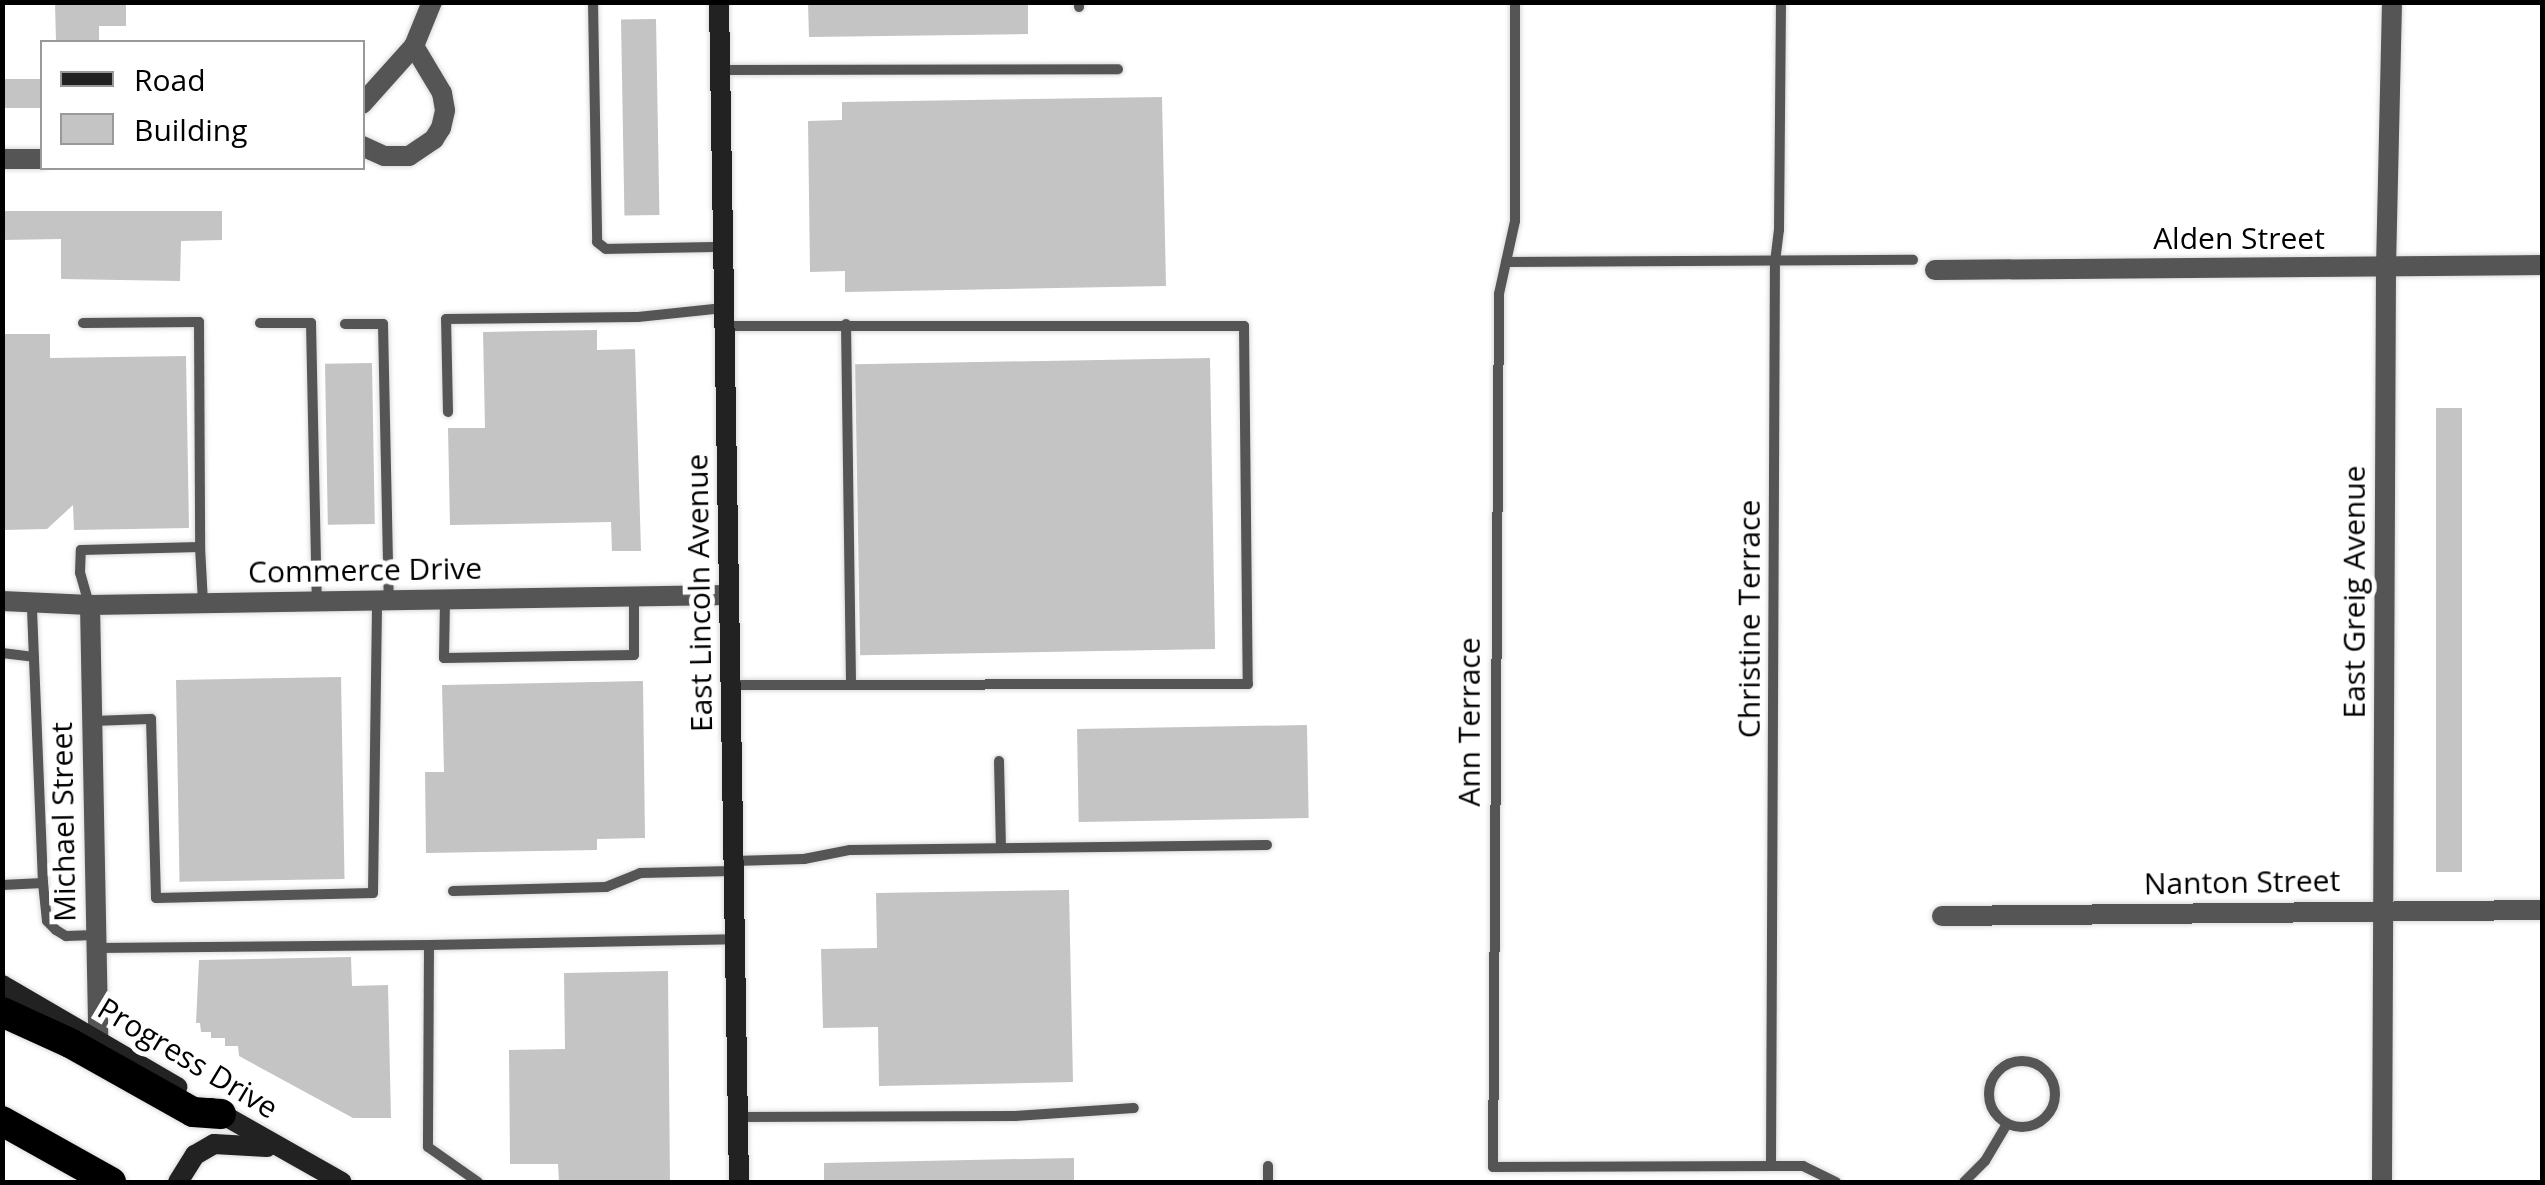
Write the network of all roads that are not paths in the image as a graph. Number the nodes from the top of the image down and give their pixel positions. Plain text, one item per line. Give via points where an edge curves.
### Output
1 (432, 2) edge
2 (593, 2) edge
3 (719, 2) edge
4 (1514, 2) edge
5 (1781, 2) edge
6 (2392, 2) edge
7 (414, 46) junction
8 (1118, 69) dead end
9 (720, 70) junction
10 (365, 101) edge
11 (365, 147) edge
12 (2, 159) edge
13 (40, 159) edge
14 (724, 246) junction
15 (1913, 260) dead end
16 (1506, 262) junction
17 (1775, 262) junction
18 (2542, 264) edge
19 (2386, 267) junction
20 (1935, 270) dead end
21 (725, 317) junction
22 (260, 323) dead end
23 (84, 324) dead end
24 (344, 324) dead end
25 (846, 324) junction
26 (448, 412) dead end
27 (200, 547) junction
28 (729, 595) junction
29 (634, 597) junction
30 (445, 599) junction
31 (317, 600) junction
32 (383, 600) junction
33 (2, 601) edge
34 (203, 603) junction
35 (32, 604) junction
36 (90, 605) junction
37 (2, 653) edge
38 (34, 657) junction
39 (731, 685) junction
40 (851, 685) junction
41 (91, 721) junction
42 (999, 761) dead end
43 (1267, 845) dead end
44 (1001, 848) junction
45 (734, 866) junction
46 (43, 883) junction
47 (2, 885) edge
48 (453, 891) dead end
49 (2542, 910) edge
50 (2383, 911) junction
51 (1942, 916) dead end
52 (735, 939) junction
53 (96, 942) junction
54 (429, 945) junction
55 (2, 984) edge
56 (2, 1012) edge
57 (98, 1038) junction
58 (1134, 1108) dead end
59 (221, 1114) junction
60 (737, 1117) junction
61 (2, 1121) edge
62 (2006, 1124) junction
63 (283, 1150) junction
64 (1771, 1165) junction
65 (1268, 1166) dead end
66 (183, 1173) edge
67 (111, 1182) edge
68 (342, 1182) edge
69 (478, 1182) edge
70 (739, 1182) edge
71 (1268, 1182) edge
72 (1836, 1182) edge
73 (1964, 1182) edge
74 (2382, 1182) edge

1 - 7 street
2 - 14 lane via 597,242 606,249
3 - 9 street, East Lincoln Avenue
4 - 16 lane, Ann Terrace via 1515,221
5 - 17 lane, Christine Terrace
6 - 19 street, East Greig Avenue
7 - 10 street
7 - 11 street via 442,93 440,128 409,156
8 - 9 lane
9 - 14 street, East Lincoln Avenue
12 - 13 street
14 - 21 street, East Lincoln Avenue
15 - 17 lane
16 - 17 lane
16 - 64 lane, Ann Terrace via 1498,314 1493,1166
17 - 64 lane, Christine Terrace
18 - 19 street, Alden Street
19 - 20 street, Alden Street
19 - 50 street, East Greig Avenue
21 - 25 lane
21 - 26 lane via 686,309 638,317 446,319
21 - 28 street, East Lincoln Avenue
22 - 31 lane via 312,323
23 - 27 lane via 199,322
24 - 32 lane via 384,324
25 - 40 lane
25 - 40 lane via 1244,326 1248,684
27 - 34 lane
27 - 36 lane via 81,550
28 - 29 street, Commerce Drive
28 - 39 street, East Lincoln Avenue
29 - 30 street, Commerce Drive
29 - 30 lane via 634,655 444,658
30 - 32 street, Commerce Drive
31 - 32 street, Commerce Drive
31 - 34 street, Commerce Drive
32 - 41 lane via 373,893 156,898 151,720
33 - 35 street, Commerce Drive
34 - 36 street, Commerce Drive
35 - 36 street, Commerce Drive
35 - 38 lane
36 - 41 street, Michael Street
37 - 38 lane
38 - 46 lane
39 - 40 lane
39 - 45 street, East Lincoln Avenue
41 - 53 street, Michael Street
42 - 44 lane
43 - 44 lane
44 - 45 lane via 850,850
45 - 48 lane via 640,874 606,888
45 - 52 street, East Lincoln Avenue
46 - 47 lane
46 - 53 lane via 47,921 66,936
49 - 50 street, Nanton Street
50 - 51 street, Nanton Street
50 - 74 street, East Greig Avenue
52 - 54 lane
52 - 60 street, East Lincoln Avenue
53 - 54 lane
53 - 57 street, Michael Street
54 - 69 lane via 428,1148
55 - 57 street, Progress Drive
56 - 59 highway via 193,1112
57 - 59 street, Progress Drive
58 - 60 lane via 1016,1116
59 - 63 street, Progress Drive
60 - 70 street, East Lincoln Avenue
61 - 67 highway
62 - 62 lane via 2026,1127 2051,1110 2052,1080 2037,1064 2014,1061 1995,1074 1988,1096
62 - 73 lane
63 - 66 street via 225,1142 204,1149
63 - 68 street, Progress Drive
64 - 72 lane via 1803,1166
65 - 71 lane

